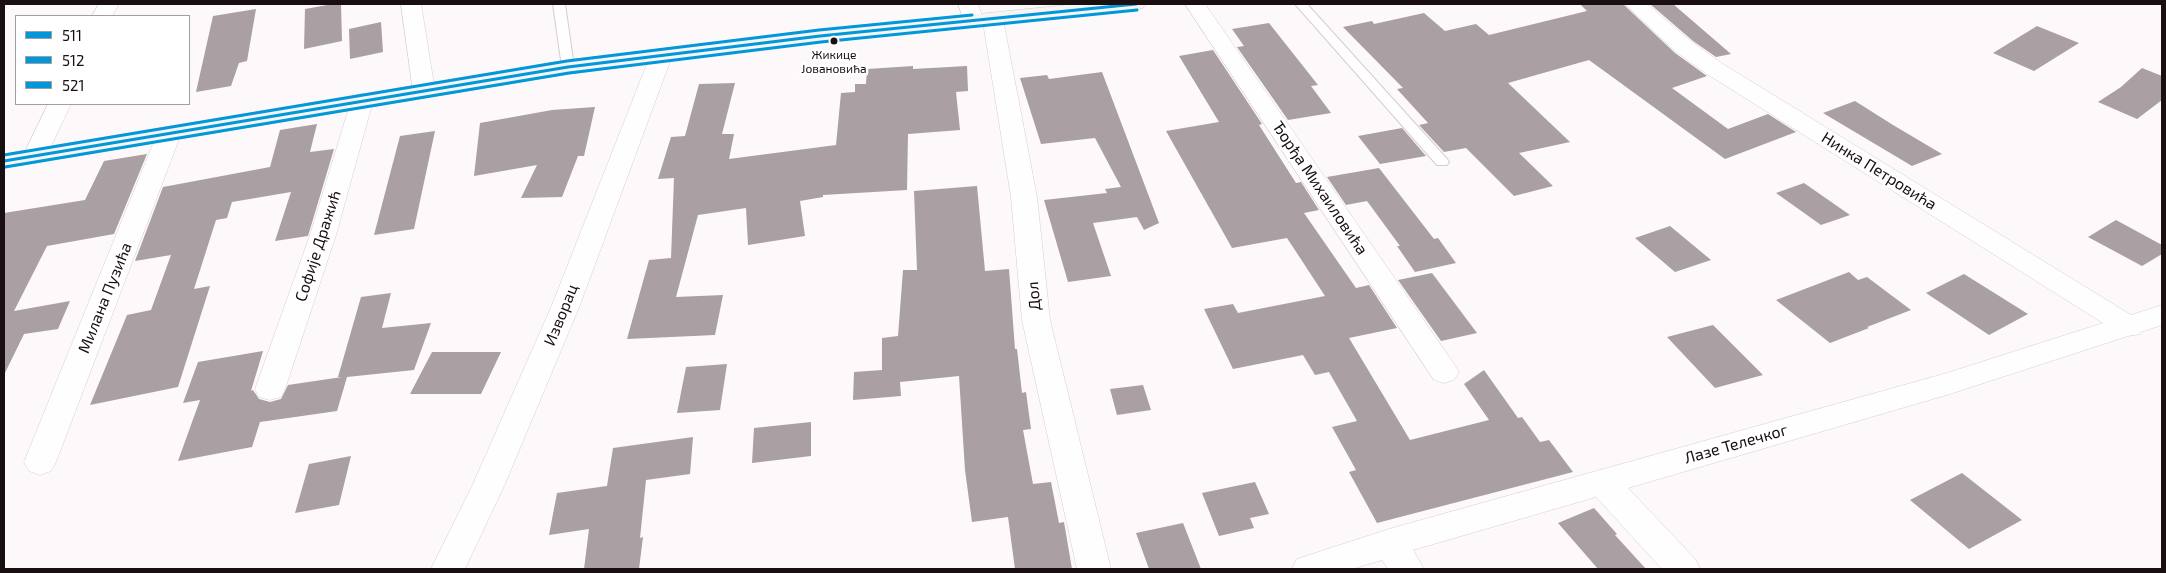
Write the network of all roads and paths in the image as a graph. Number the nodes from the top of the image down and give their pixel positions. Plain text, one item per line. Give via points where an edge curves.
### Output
1 (109, 4) edge
2 (411, 4) edge
3 (559, 4) edge
4 (1136, 4) edge
5 (1195, 4) edge
6 (1301, 4) edge
7 (1634, 4) edge
8 (103, 15) edge
9 (978, 15) edge
10 (660, 56) junction
11 (568, 67) junction
12 (424, 91) junction
13 (362, 101) junction
14 (60, 105) edge
15 (169, 134) junction
16 (35, 156) junction
17 (4, 161) edge
18 (1442, 162) dead end
19 (2152, 321) edge
20 (1444, 372) dead end
21 (270, 389) dead end
22 (40, 462) dead end
23 (1602, 482) junction
24 (1398, 556) edge
25 (448, 569) edge
26 (1094, 569) edge
27 (1309, 569) edge
28 (1684, 569) edge

1 - 8 street
2 - 12 street
3 - 11 lane
4 - 9 main road
5 - 20 street, Ђорђа Михаиловића
6 - 18 lane
7 - 19 street, Нинка Петровића via 1715,70
9 - 10 main road
9 - 26 street, Дол via 1024,196 1036,320
10 - 11 main road
10 - 25 street, Изворац via 566,305 489,484
11 - 12 main road
12 - 13 main road
13 - 15 main road
13 - 21 street, Софије Дражић via 323,235
14 - 16 street
15 - 16 main road
15 - 22 street, Милана Пузића
16 - 17 main road
19 - 23 street, Лазе Телечког via 1950,383
23 - 24 street, Лазе Телечког
23 - 28 street
24 - 27 street, Лазе Телечког

